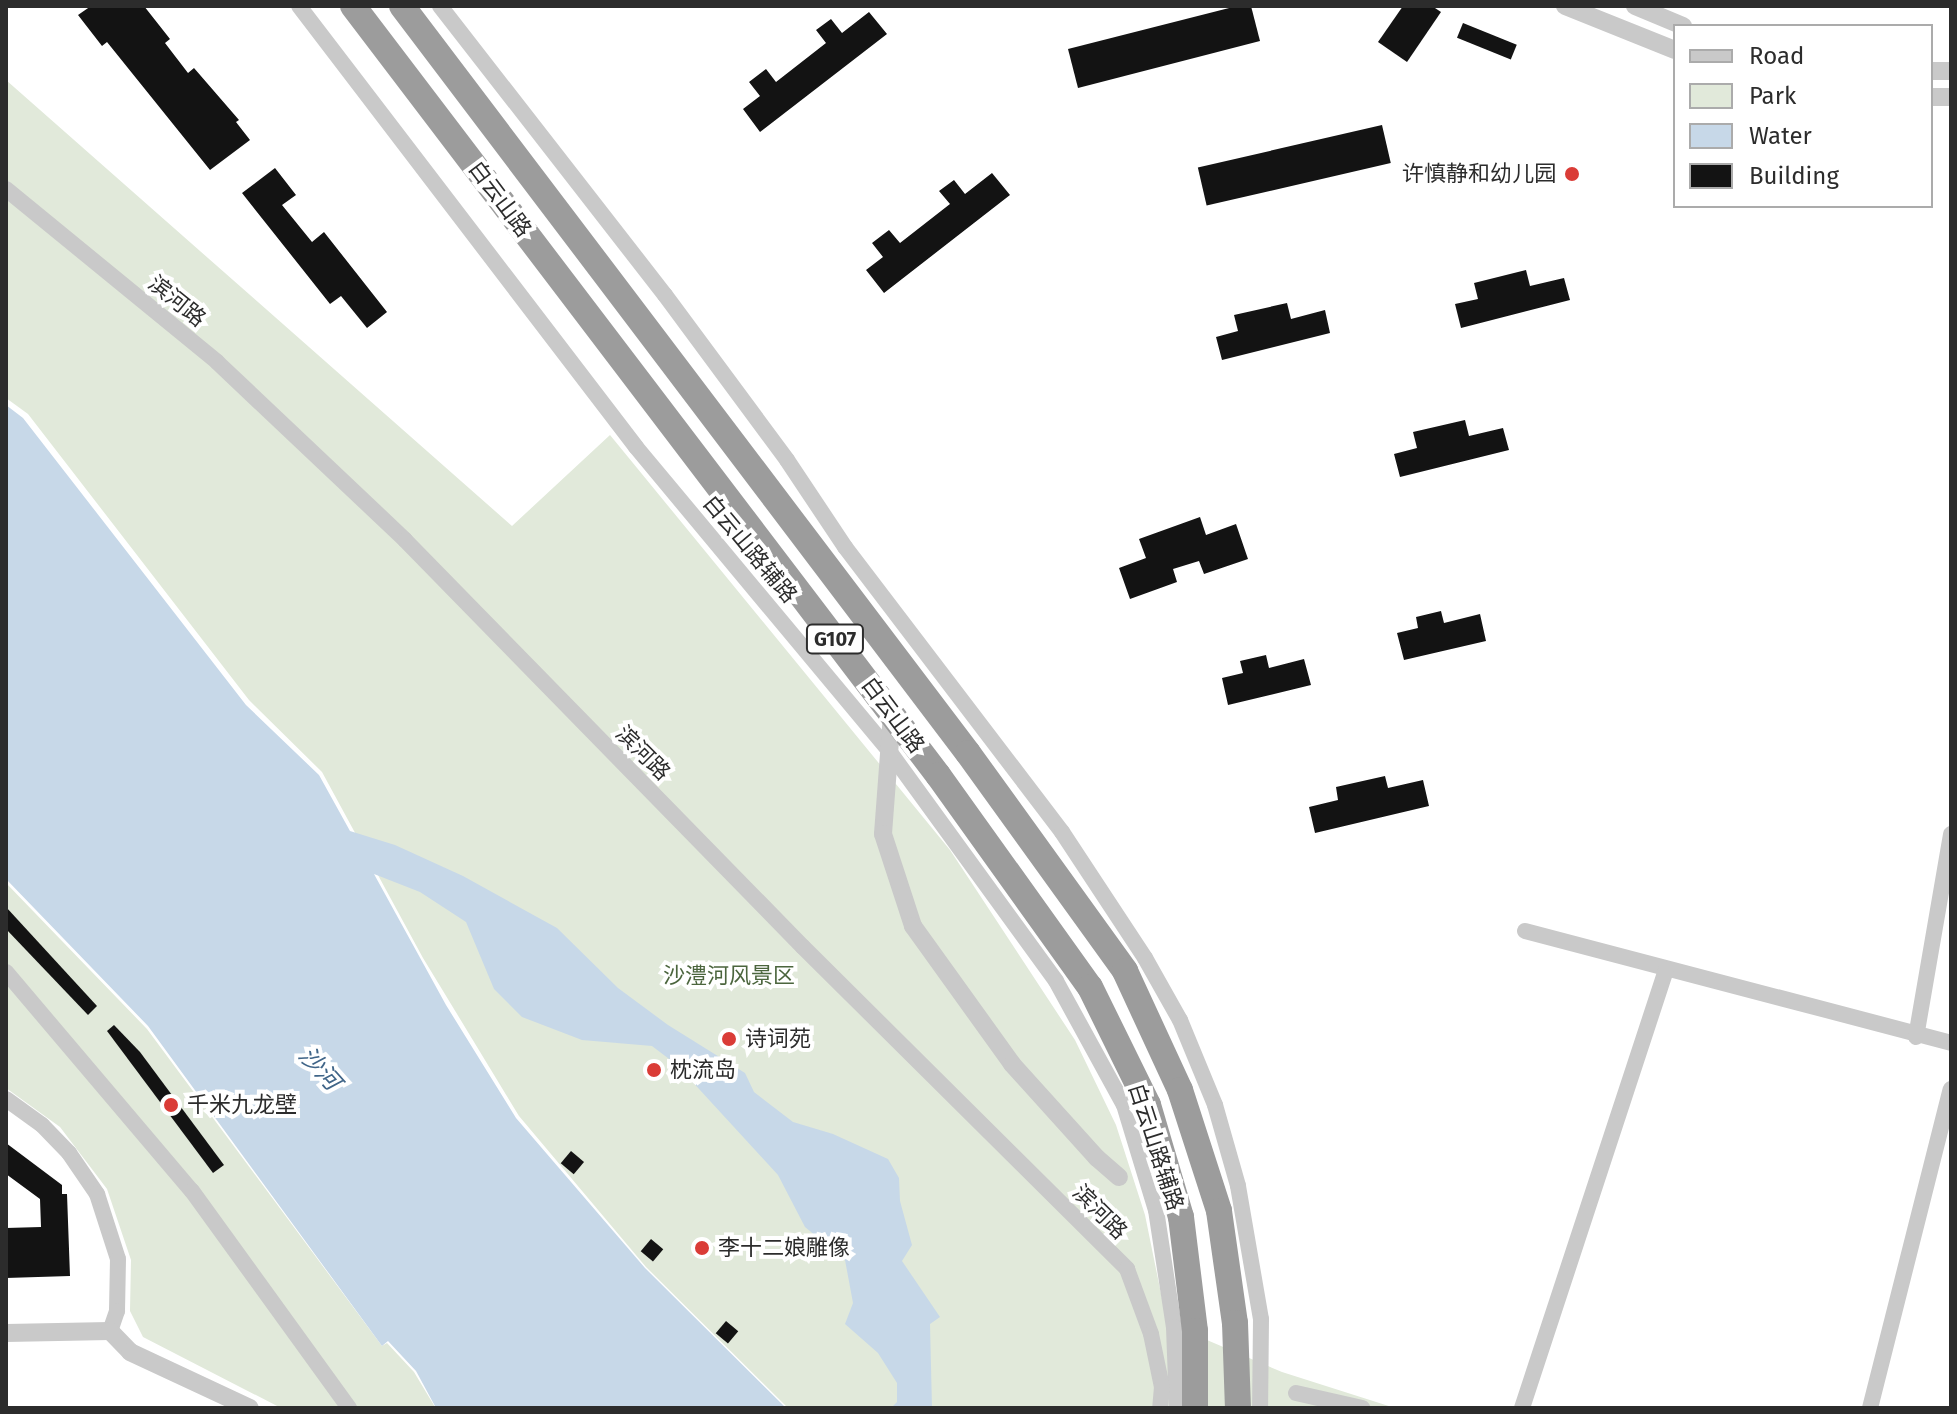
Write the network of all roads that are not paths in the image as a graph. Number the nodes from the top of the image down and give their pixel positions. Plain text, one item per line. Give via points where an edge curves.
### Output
1 (299, 6) edge
2 (353, 6) edge
3 (402, 6) edge
4 (440, 6) edge
5 (1565, 6) edge
6 (1635, 6) edge
7 (1678, 24) edge
8 (1673, 49) edge
9 (6, 189) edge
10 (892, 714) junction
11 (889, 751) junction
12 (1951, 834) edge
13 (1525, 931) dead end
14 (1666, 969) junction
15 (6, 972) edge
16 (1916, 1037) junction
17 (1951, 1043) edge
18 (1951, 1089) edge
19 (6, 1099) edge
20 (1119, 1177) dead end
21 (1248, 1321) junction
22 (1185, 1329) junction
23 (110, 1331) junction
24 (6, 1333) edge
25 (1296, 1393) dead end
26 (250, 1408) edge
27 (349, 1408) edge
28 (1160, 1408) edge
29 (1177, 1408) edge
30 (1195, 1408) edge
31 (1238, 1408) edge
32 (1260, 1408) edge
33 (1362, 1408) edge
34 (1522, 1408) edge
35 (1870, 1408) edge

1 - 11 street, 白云山路辅路 via 636,447
2 - 10 highway, 白云山路 / G107
3 - 21 highway, 白云山路 / G107 via 968,753 1125,971 1180,1090
4 - 21 street via 759,422 845,547 1062,832 1145,958 1180,1020 1215,1105 1238,1186
5 - 8 street
6 - 7 street
9 - 28 street, 滨河路 via 217,362 405,540 1127,1269 1151,1334 1162,1387
10 - 11 street
10 - 22 highway, 白云山路 / G107 via 1090,987 1148,1105 1181,1217
11 - 20 street via 883,834 913,926 1012,1064
11 - 22 street, 白云山路辅路 via 1056,981 1124,1105
12 - 16 street
13 - 14 street
14 - 16 street
14 - 34 street
15 - 27 street via 192,1191
16 - 17 street
18 - 35 street
19 - 23 street via 69,1153 97,1194 118,1259 117,1311
21 - 31 highway, G107
21 - 32 street
22 - 29 street, 白云山路辅路
22 - 30 highway, G107
23 - 24 street
23 - 26 street via 130,1352
25 - 33 street

